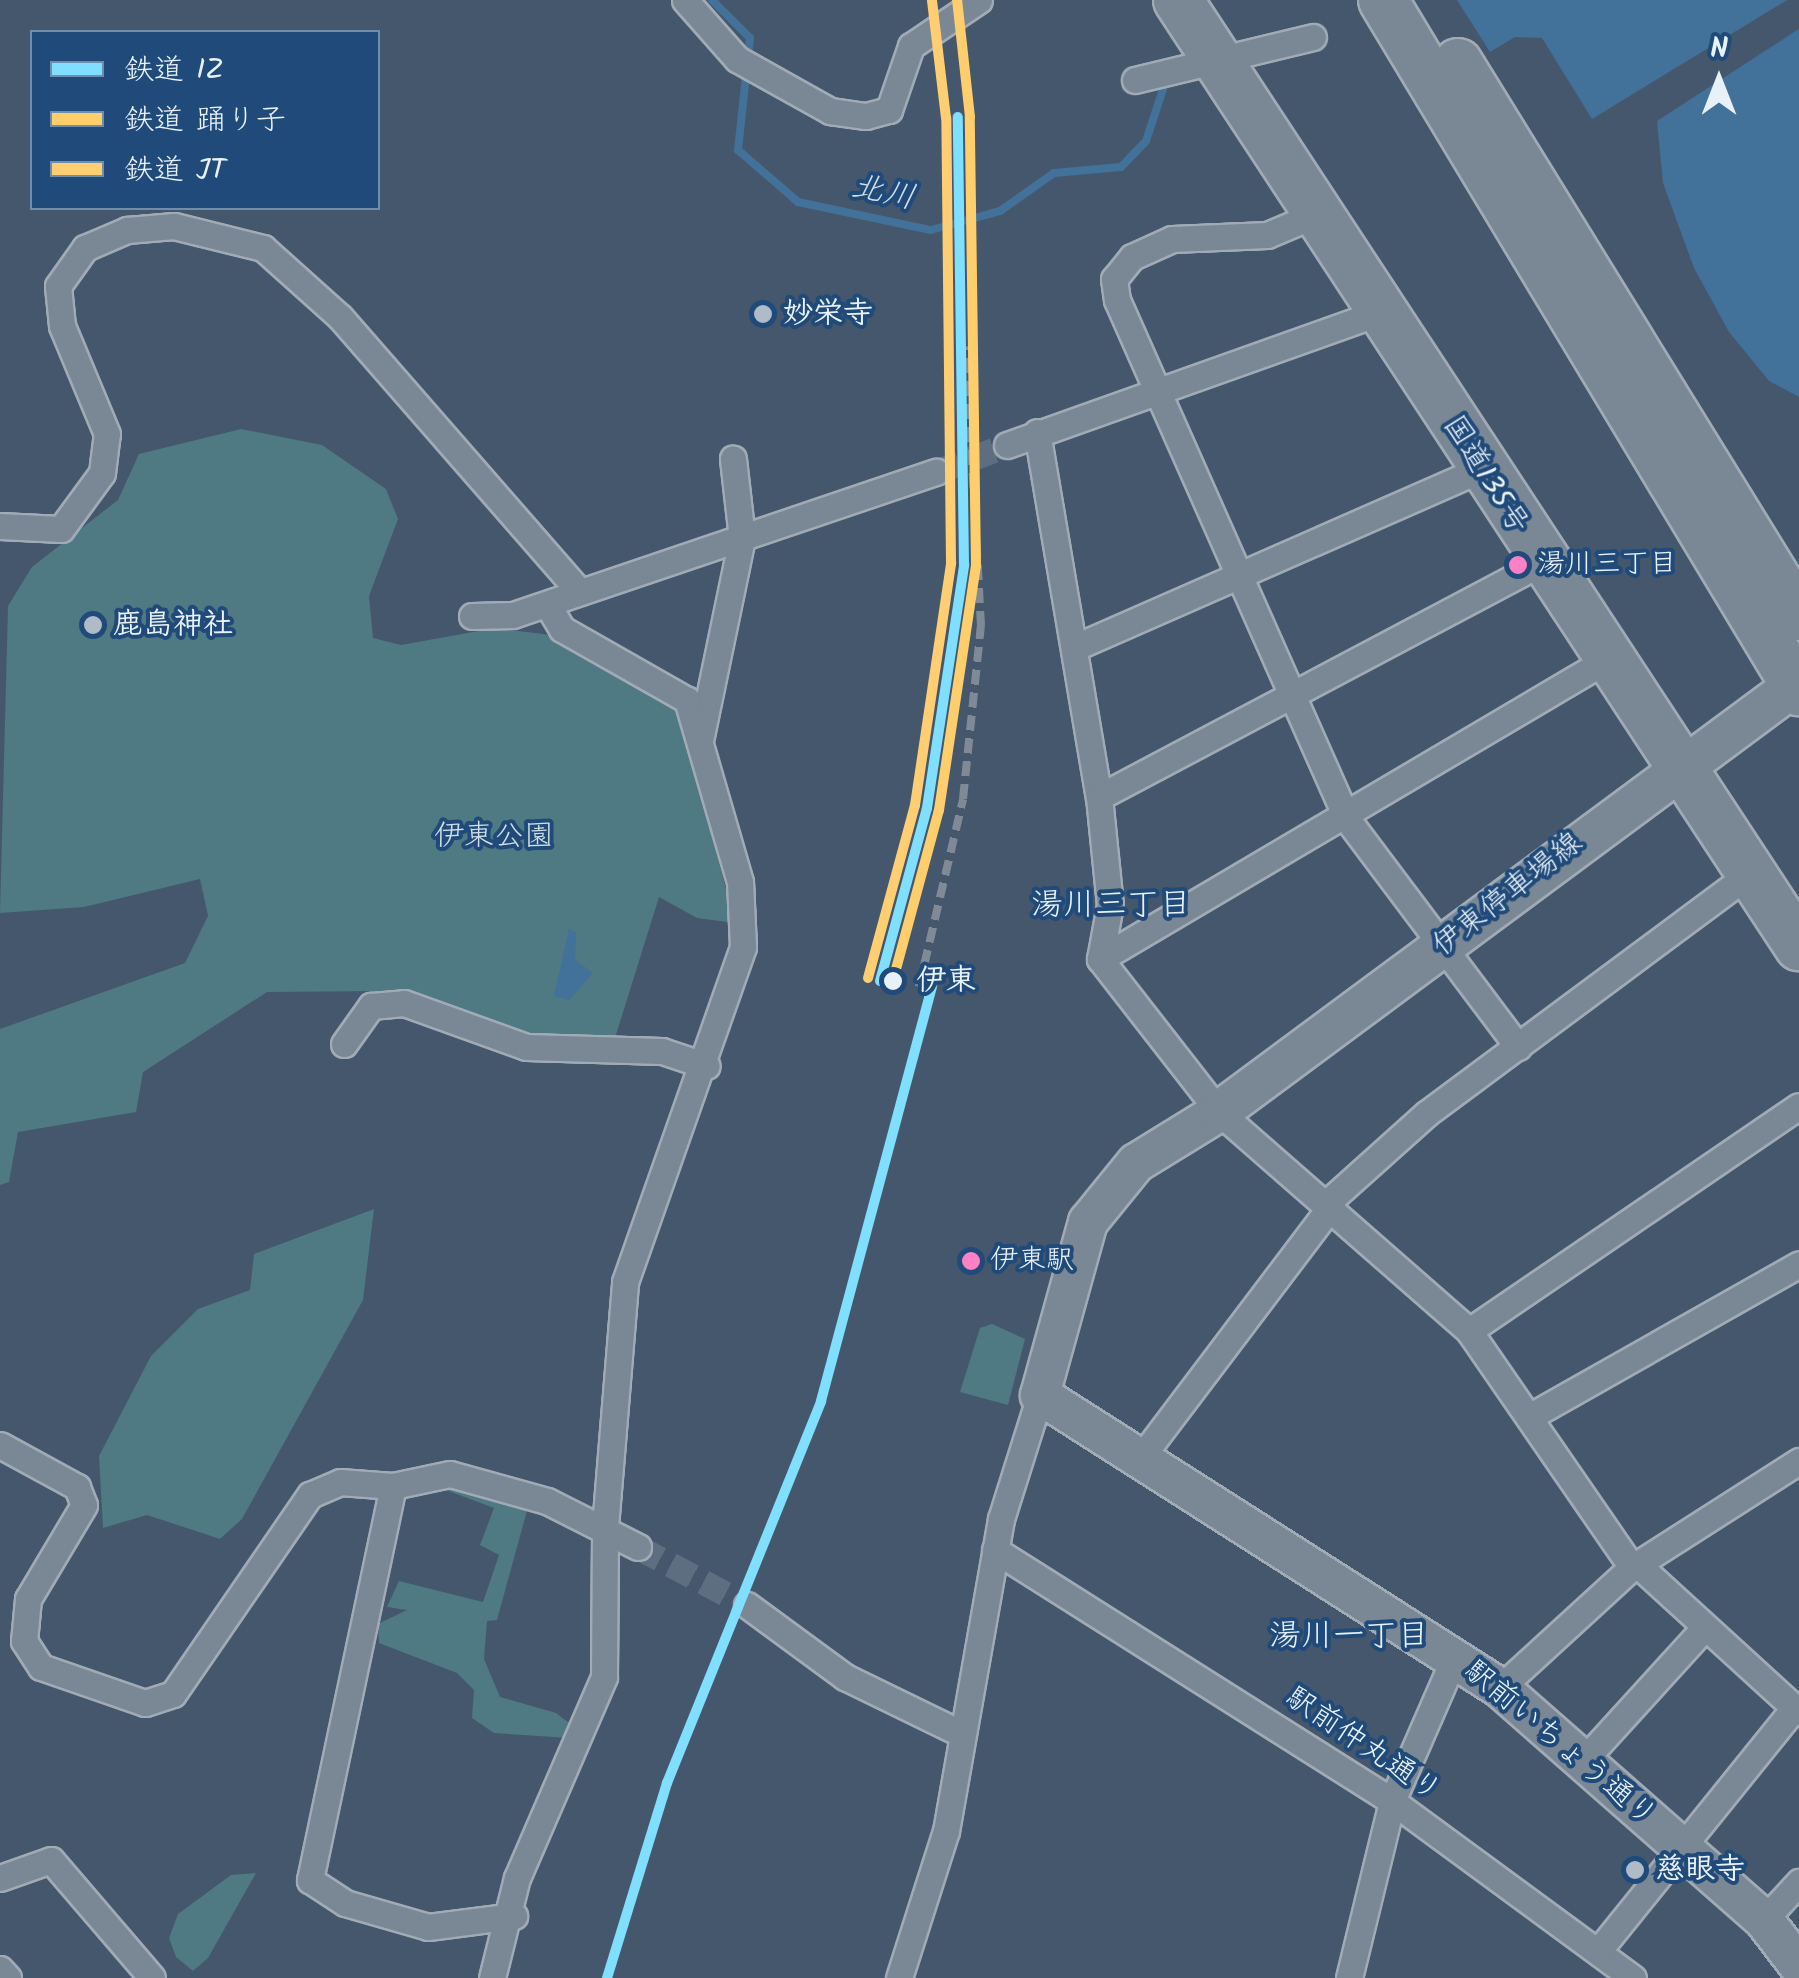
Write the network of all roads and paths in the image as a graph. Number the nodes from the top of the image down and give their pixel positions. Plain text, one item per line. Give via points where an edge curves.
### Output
1 (685, 0) edge
2 (979, 0) edge
3 (1382, 0) edge
4 (1420, 0) edge
5 (1313, 38) dead end
6 (1177, 46) edge
7 (1317, 214) junction
8 (1383, 311) junction
9 (1156, 391) junction
10 (1037, 432) junction
11 (1007, 445) tunnel mouth
12 (733, 459) dead end
13 (1482, 469) junction
14 (936, 472) tunnel mouth
15 (0, 526) edge
16 (742, 538) junction
17 (1541, 563) junction
18 (1239, 575) junction
19 (580, 592) junction
20 (547, 604) junction
21 (472, 616) dead end
22 (1799, 616) edge
23 (1078, 646) junction
24 (1608, 660) junction
25 (1798, 686) edge
26 (1292, 694) junction
27 (700, 736) junction
28 (1682, 761) junction
29 (1099, 798) junction
30 (1347, 819) junction
31 (1750, 872) junction
32 (1799, 946) edge
33 (1440, 947) junction
34 (1100, 959) junction
35 (344, 1044) dead end
36 (1518, 1046) junction
37 (707, 1066) junction
38 (1799, 1106) edge
39 (1219, 1112) junction
40 (1330, 1204) junction
41 (1799, 1264) edge
42 (1469, 1331) junction
43 (1040, 1395) junction
44 (1530, 1418) junction
45 (0, 1445) edge
46 (1142, 1456) junction
47 (1799, 1461) edge
48 (393, 1486) junction
49 (605, 1527) junction
50 (638, 1547) tunnel mouth
51 (994, 1550) junction
52 (1634, 1566) junction
53 (748, 1606) tunnel mouth
54 (1703, 1629) junction
55 (1455, 1656) junction
56 (1500, 1688) junction
57 (1797, 1710) edge
58 (960, 1733) junction
59 (1584, 1760) junction
60 (1392, 1801) junction
61 (1684, 1849) junction
62 (0, 1878) edge
63 (1799, 1882) edge
64 (514, 1916) junction
65 (1764, 1920) junction
66 (1599, 1950) junction
67 (1799, 1966) edge
68 (0, 1970) edge
69 (8, 1978) edge
70 (152, 1978) edge
71 (492, 1978) edge
72 (899, 1978) edge
73 (1349, 1978) edge
74 (1633, 1978) edge

1 - 2 street via 736,59 830,111 866,116 889,110 911,46
3 - 25 highway
4 - 22 highway
5 - 6 street
6 - 7 highway, 国道135号
7 - 8 highway, 国道135号
7 - 9 street via 1267,235 1172,239 1132,257 1114,279
8 - 9 street
8 - 13 highway, 国道135号
9 - 10 street
9 - 18 street
10 - 11 street
10 - 23 street via 1051,552
12 - 16 street
13 - 17 highway, 国道135号
13 - 18 street
14 - 16 street
15 - 19 street via 61,528 102,473 107,434 62,326 58,286 86,248 126,230 174,226 263,248 340,317
16 - 19 street
16 - 27 street
17 - 24 highway, 国道135号
17 - 26 street
18 - 23 street
18 - 26 street
19 - 20 street
20 - 21 street
20 - 27 street via 562,629 686,700
23 - 29 street
24 - 28 highway, 国道135号
24 - 30 street
25 - 28 main road, 伊東停車場線
26 - 29 street
26 - 30 street
27 - 37 street via 740,882 743,947
28 - 31 highway, 国道135号
28 - 33 main road, 伊東停車場線
29 - 34 street via 1110,905
30 - 33 street
30 - 34 street
31 - 32 highway, 国道135号
31 - 36 street
33 - 36 street
33 - 39 main road, 伊東停車場線
34 - 39 street
35 - 37 street via 371,1006 404,1003 526,1046 662,1051
36 - 40 street
37 - 49 street via 626,1282
38 - 42 street
39 - 40 street
39 - 43 street via 1136,1164 1088,1222
40 - 42 street
40 - 46 street
41 - 44 street
42 - 44 street
43 - 46 street, 駅前いちょう通り
43 - 51 street
44 - 52 street
45 - 48 street via 77,1487 84,1506 28,1599 24,1641 41,1666 145,1703 173,1694 310,1495 340,1482
46 - 55 street, 駅前いちょう通り
47 - 52 street
48 - 49 street via 450,1474
48 - 64 street via 310,1880 344,1903 428,1927
49 - 50 street
49 - 64 street via 604,1677 517,1878
51 - 58 street
51 - 60 street, 駅前仲丸通り
52 - 54 street
52 - 56 street
53 - 58 street via 845,1677
54 - 57 street
54 - 59 street
55 - 56 street, 駅前いちょう通り
55 - 60 street
56 - 59 street, 駅前いちょう通り
57 - 61 street
58 - 72 street via 946,1831
59 - 61 street, 駅前いちょう通り
60 - 66 street, 駅前仲丸通り
60 - 73 street
61 - 65 street, 駅前いちょう通り
61 - 66 street
62 - 70 street via 51,1860
63 - 65 street
64 - 71 street
65 - 67 street, 駅前いちょう通り
66 - 74 street, 駅前仲丸通り
68 - 69 street

